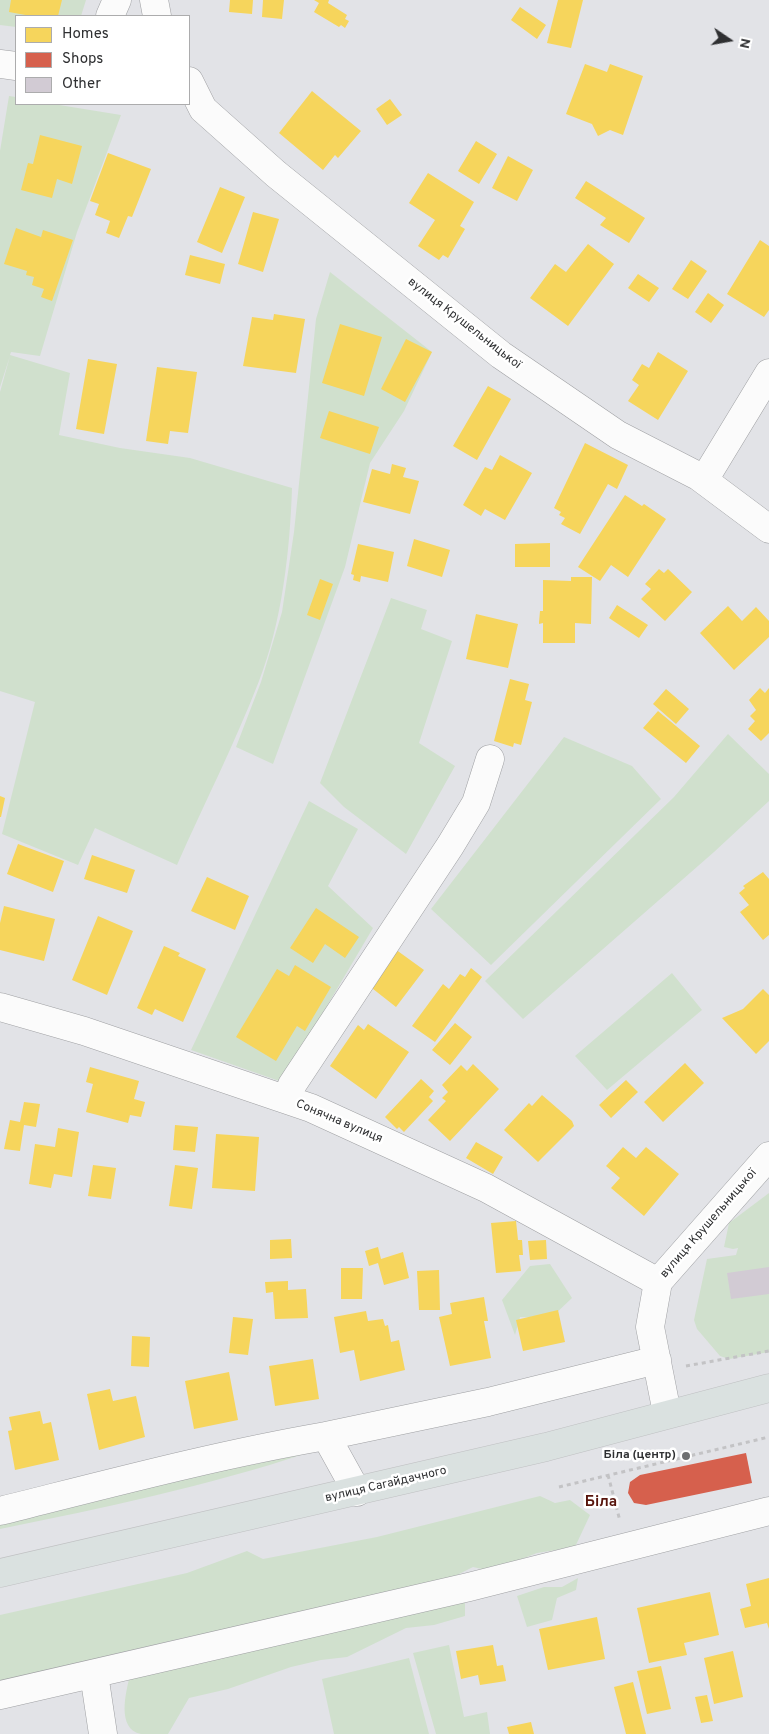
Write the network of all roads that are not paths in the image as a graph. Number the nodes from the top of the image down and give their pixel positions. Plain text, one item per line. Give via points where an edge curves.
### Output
1 (117, 0) edge
2 (154, 0) edge
3 (110, 15) edge
4 (157, 15) edge
5 (0, 64) edge
6 (15, 66) edge
7 (190, 86) edge
8 (194, 106) edge
9 (769, 373) edge
10 (704, 480) junction
11 (769, 529) edge
12 (490, 759) dead end
13 (0, 1007) edge
14 (286, 1099) junction
15 (769, 1156) edge
16 (658, 1282) junction
17 (658, 1366) junction
18 (769, 1388) edge
19 (667, 1413) junction
20 (326, 1436) junction
21 (357, 1492) junction
22 (769, 1510) edge
23 (0, 1511) edge
24 (0, 1573) edge
25 (94, 1674) junction
26 (0, 1695) edge
27 (103, 1734) edge

1 - 3 street
2 - 4 street
5 - 6 street
7 - 8 street, вулиця Крушельницької
8 - 10 street, вулиця Крушельницької via 501,354 618,435
9 - 10 street
10 - 11 street, вулиця Крушельницької
12 - 14 street via 476,803
13 - 14 street, Сонячна вулиця
14 - 16 street, Сонячна вулиця via 486,1188
15 - 16 street, вулиця Крушельницької
16 - 17 street, вулиця Крушельницької via 650,1327
17 - 19 street, вулиця Крушельницької
17 - 20 street
18 - 19 main road, вулиця Сагайдачного
19 - 21 main road, вулиця Сагайдачного via 546,1447
20 - 21 street
20 - 23 street via 149,1473
21 - 24 main road, вулиця Сагайдачного
22 - 25 street via 469,1587
25 - 26 street
25 - 27 street

